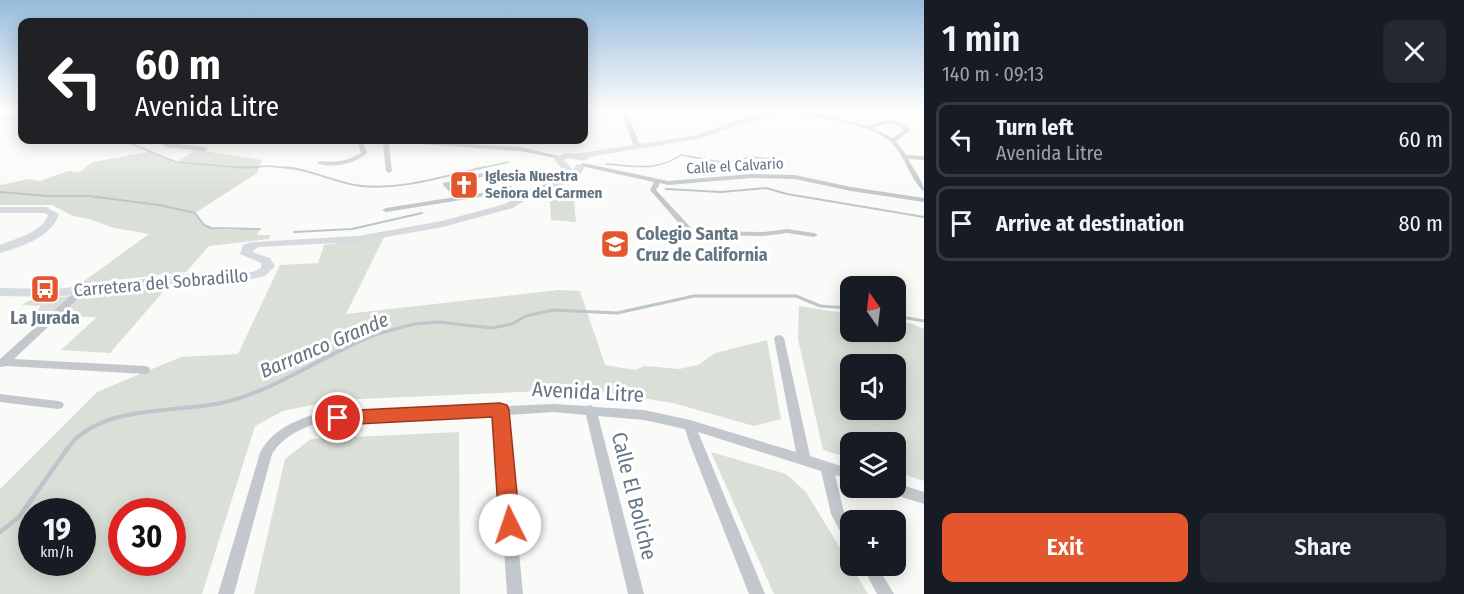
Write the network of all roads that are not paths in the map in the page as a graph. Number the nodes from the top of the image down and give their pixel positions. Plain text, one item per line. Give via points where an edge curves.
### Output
1 (634, 138) edge
2 (696, 138) edge
3 (886, 138) edge
4 (897, 138) edge
5 (893, 141) junction
6 (164, 144) edge
7 (361, 144) edge
8 (386, 144) edge
9 (447, 144) edge
10 (640, 147) junction
11 (205, 150) dead end
12 (609, 152) junction
13 (576, 156) junction
14 (903, 157) junction
15 (924, 158) edge
16 (561, 161) junction
17 (320, 163) dead end
18 (583, 164) junction
19 (389, 171) dead end
20 (574, 178) junction
21 (658, 181) junction
22 (924, 189) edge
23 (512, 190) junction
24 (533, 191) junction
25 (460, 198) junction
26 (924, 200) edge
27 (0, 210) edge
28 (386, 210) dead end
29 (814, 235) dead end
30 (0, 249) edge
31 (81, 291) junction
32 (2, 295) edge
33 (779, 338) dead end
34 (2, 364) edge
35 (145, 370) dead end
36 (0, 398) edge
37 (58, 405) dead end
38 (590, 409) junction
39 (500, 410) junction
40 (690, 425) junction
41 (804, 459) junction
42 (827, 467) junction
43 (840, 471) edge
44 (906, 493) edge
45 (924, 498) edge
46 (840, 518) edge
47 (875, 576) edge
48 (226, 594) edge
49 (515, 594) edge
50 (636, 594) edge
51 (757, 594) edge
52 (886, 594) edge

1 - 10 street
2 - 10 main road
3 - 5 street
4 - 5 street
5 - 14 street
6 - 11 street
7 - 17 street via 364,153 360,158
8 - 19 street
9 - 16 street via 520,149
10 - 12 main road
12 - 13 main road
12 - 18 main road
13 - 16 main road
13 - 18 main road via 583,158
14 - 15 street
14 - 22 street
16 - 18 main road
16 - 20 main road
18 - 20 main road
18 - 21 street, Calle el Calvario
20 - 24 main road, Carretera del Sobradillo
21 - 26 street, Calle el Calvario via 777,176
21 - 29 street via 653,190 692,233 787,231
23 - 24 street
23 - 25 street
23 - 25 street via 489,173 445,183
24 - 31 main road, Carretera del Sobradillo via 509,206 443,224 350,239 256,244 247,248 246,254 266,261 269,266 253,275
25 - 28 street
27 - 30 main road via 46,210 54,217 42,230
31 - 32 main road, Carretera del Sobradillo
31 - 34 street
33 - 41 street
34 - 35 street
36 - 37 street
38 - 39 street, Avenida Litre
38 - 40 street, Avenida Litre
38 - 50 street, Calle El Boliche
39 - 48 street, Avenida Litre via 315,419 291,427 274,439 266,453
39 - 49 street
40 - 41 street, Avenida Litre
40 - 51 street
41 - 42 street, Avenida Litre
42 - 43 street, Avenida Litre
42 - 46 street
44 - 45 street
47 - 52 street

